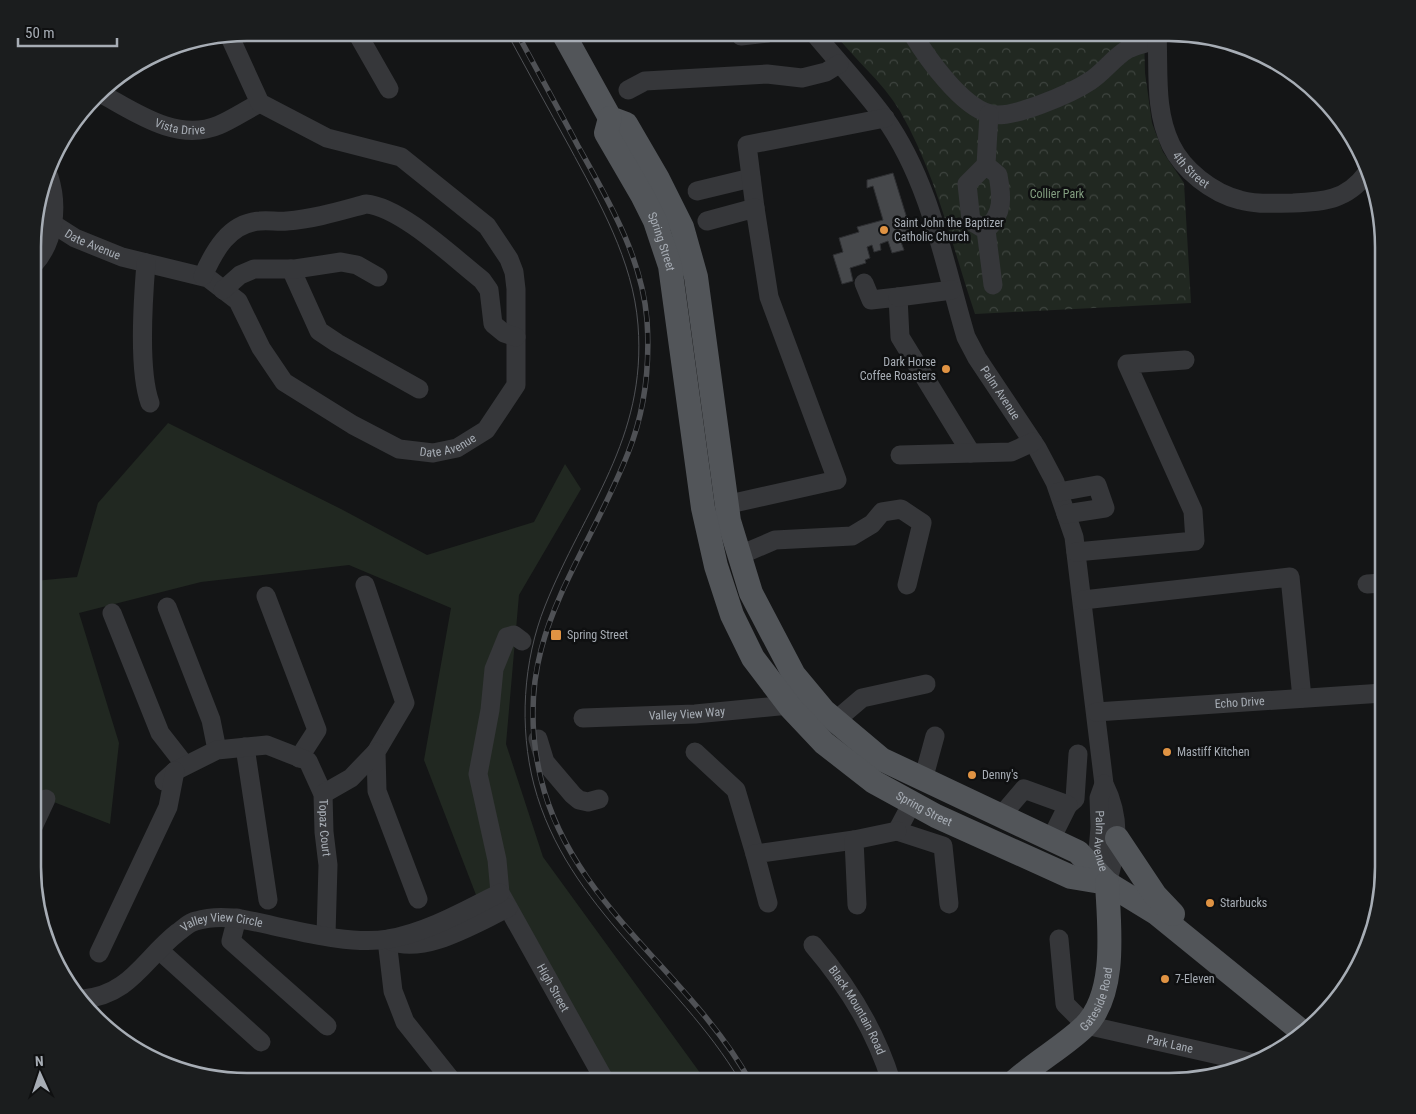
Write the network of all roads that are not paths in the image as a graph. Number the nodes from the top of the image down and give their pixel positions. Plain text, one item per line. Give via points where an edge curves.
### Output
1 (361, 41) edge
2 (567, 41) edge
3 (820, 41) edge
4 (917, 41) edge
5 (1147, 41) edge
6 (1157, 41) edge
7 (233, 42) edge
8 (839, 64) junction
9 (389, 89) dead end
10 (628, 90) dead end
11 (107, 97) edge
12 (260, 103) junction
13 (989, 114) junction
14 (610, 118) junction
15 (885, 118) junction
16 (986, 166) junction
17 (751, 178) junction
18 (1363, 179) edge
19 (51, 185) edge
20 (697, 191) dead end
21 (755, 208) junction
22 (706, 221) dead end
23 (53, 224) junction
24 (986, 230) junction
25 (41, 254) edge
26 (146, 263) junction
27 (291, 270) junction
28 (203, 276) junction
29 (378, 277) dead end
30 (864, 283) dead end
31 (993, 285) dead end
32 (224, 290) junction
33 (952, 290) junction
34 (898, 297) junction
35 (516, 337) junction
36 (1185, 360) dead end
37 (419, 389) dead end
38 (150, 403) dead end
39 (1033, 442) junction
40 (971, 453) junction
41 (900, 455) dead end
42 (1059, 492) junction
43 (725, 505) junction
44 (1066, 514) junction
45 (1076, 552) junction
46 (740, 556) junction
47 (365, 585) dead end
48 (907, 585) dead end
49 (266, 596) dead end
50 (1083, 600) junction
51 (167, 607) dead end
52 (112, 613) dead end
53 (522, 641) dead end
54 (926, 684) dead end
55 (1375, 693) edge
56 (1302, 698) junction
57 (789, 705) junction
58 (1096, 712) junction
59 (584, 718) dead end
60 (835, 721) junction
61 (935, 736) dead end
62 (538, 739) dead end
63 (245, 747) junction
64 (217, 750) junction
65 (376, 752) junction
66 (695, 752) dead end
67 (1078, 754) dead end
68 (299, 758) junction
69 (175, 772) junction
70 (925, 780) junction
71 (1102, 791) junction
72 (324, 794) junction
73 (598, 798) dead end
74 (46, 799) dead end
75 (1071, 802) junction
76 (912, 803) junction
77 (41, 810) edge
78 (1001, 816) junction
79 (897, 831) junction
80 (1117, 838) junction
81 (1051, 839) junction
82 (854, 840) junction
83 (755, 854) junction
84 (1107, 883) junction
85 (268, 900) dead end
86 (418, 900) dead end
87 (504, 900) junction
88 (768, 903) dead end
89 (949, 904) dead end
90 (857, 905) dead end
91 (237, 918) junction
92 (1182, 933) junction
93 (326, 935) junction
94 (1059, 939) dead end
95 (387, 940) junction
96 (813, 944) dead end
97 (159, 950) junction
98 (100, 953) dead end
99 (89, 998) edge
100 (1086, 1025) junction
101 (327, 1026) dead end
102 (1297, 1028) edge
103 (261, 1042) dead end
104 (1240, 1060) edge
105 (446, 1073) edge
106 (601, 1073) edge
107 (889, 1073) edge
108 (1025, 1073) edge

1 - 9 street
2 - 14 main road, Spring Street
3 - 8 street, Palm Avenue
4 - 13 street via 951,86
5 - 13 street via 1128,50 1076,90 1040,104 1000,115
6 - 18 street, 4th Street via 1160,114 1171,145 1188,170 1220,193 1258,203 1328,201 1358,186
7 - 12 street
8 - 10 street via 826,72 802,78 767,74 645,81
8 - 15 street, Palm Avenue
11 - 12 street, Vista Drive via 167,128 193,130 217,126
12 - 35 street, Date Avenue via 327,138 401,157 486,226 514,272
13 - 16 street
14 - 43 main road, Spring Street via 626,124 682,227 696,277
14 - 57 main road, Spring Street via 606,133 642,195 670,266 703,508 716,566 732,615 753,658
15 - 17 street via 747,145
15 - 33 street, Palm Avenue via 924,195
16 - 24 street via 998,174 1002,197 997,220
16 - 24 street via 968,184 970,221
17 - 20 street
17 - 21 street
19 - 23 street
21 - 22 street
21 - 43 street via 769,297 837,480
23 - 25 street
23 - 26 street, Date Avenue via 75,238
24 - 31 street
26 - 28 street, Date Avenue
26 - 38 street via 143,298 145,388
27 - 29 street via 348,262
27 - 32 street via 254,269 240,275
27 - 37 street via 319,331
28 - 32 street, Date Avenue
28 - 35 street via 229,233 244,224 286,221 366,204 377,205 393,212 482,280 489,290 493,324
30 - 34 street via 871,300
32 - 35 street, Date Avenue via 238,301 261,348 284,382 353,425 400,449 433,452 456,448 486,430 516,385
33 - 34 street
33 - 39 street, Palm Avenue via 966,337 977,358
34 - 40 street via 900,337
36 - 45 street via 1128,364 1193,511 1195,541
39 - 40 street via 1011,452
39 - 42 street, Palm Avenue
40 - 41 street
42 - 44 street, Palm Avenue
42 - 44 street via 1097,485 1104,508
43 - 46 main road, Spring Street
44 - 45 street, Palm Avenue
45 - 50 street, Palm Avenue
46 - 48 street via 776,540 852,536 872,524 882,512 901,509 922,523
46 - 60 main road, Spring Street via 752,593 794,675
47 - 65 street via 405,703
49 - 68 street via 317,730
50 - 56 street via 1290,577
50 - 58 street, Palm Avenue
51 - 64 street via 211,720
52 - 69 street
53 - 87 street via 514,635 507,637 498,656 478,774
54 - 60 street via 862,698
55 - 56 street, Echo Drive
56 - 58 street, Echo Drive
57 - 59 street, Valley View Way via 695,714
57 - 76 main road, Spring Street via 824,743 874,782
58 - 71 street, Palm Avenue
60 - 70 main road, Spring Street via 881,759
61 - 70 street
62 - 73 street via 545,762 573,795 588,802
63 - 64 street, Topaz Court
63 - 68 street, Topaz Court via 267,746
63 - 85 street
64 - 69 street, Topaz Court
65 - 72 street via 351,778
65 - 86 street via 377,791
66 - 83 street via 736,790
67 - 75 street
68 - 72 street, Topaz Court via 308,761
69 - 98 street via 168,807
70 - 76 main road
70 - 78 main road, Spring Street
71 - 75 street
71 - 80 street, Palm Avenue via 1113,802
71 - 84 street, Palm Avenue via 1098,851
72 - 93 street, Topaz Court via 328,866
74 - 77 street
75 - 78 street via 1024,789
75 - 81 street
76 - 79 street
76 - 84 main road, Spring Street via 1071,877
78 - 81 main road, Spring Street
79 - 82 street
79 - 89 street via 943,846
80 - 84 street, Palm Avenue
80 - 92 main road via 1155,895 1177,918
81 - 84 main road, Spring Street via 1078,852
82 - 83 street
82 - 90 street
83 - 88 street
84 - 92 main road, Spring Street via 1156,912
84 - 100 main road, Gateside Road via 1108,975 1101,998
87 - 95 street, Valley View Circle
87 - 106 street, High Street
91 - 93 street, Valley View Circle
91 - 97 street, Valley View Circle via 194,921
91 - 101 street via 231,941
92 - 102 main road, Spring Street
93 - 95 street, Valley View Circle
94 - 100 street via 1064,1004
95 - 105 street via 393,991 405,1022
96 - 107 street, Black Mountain Road via 837,973 867,1019
97 - 99 street, Valley View Circle via 116,991
97 - 103 street
100 - 104 street, Park Lane
100 - 108 main road, Gateside Road

